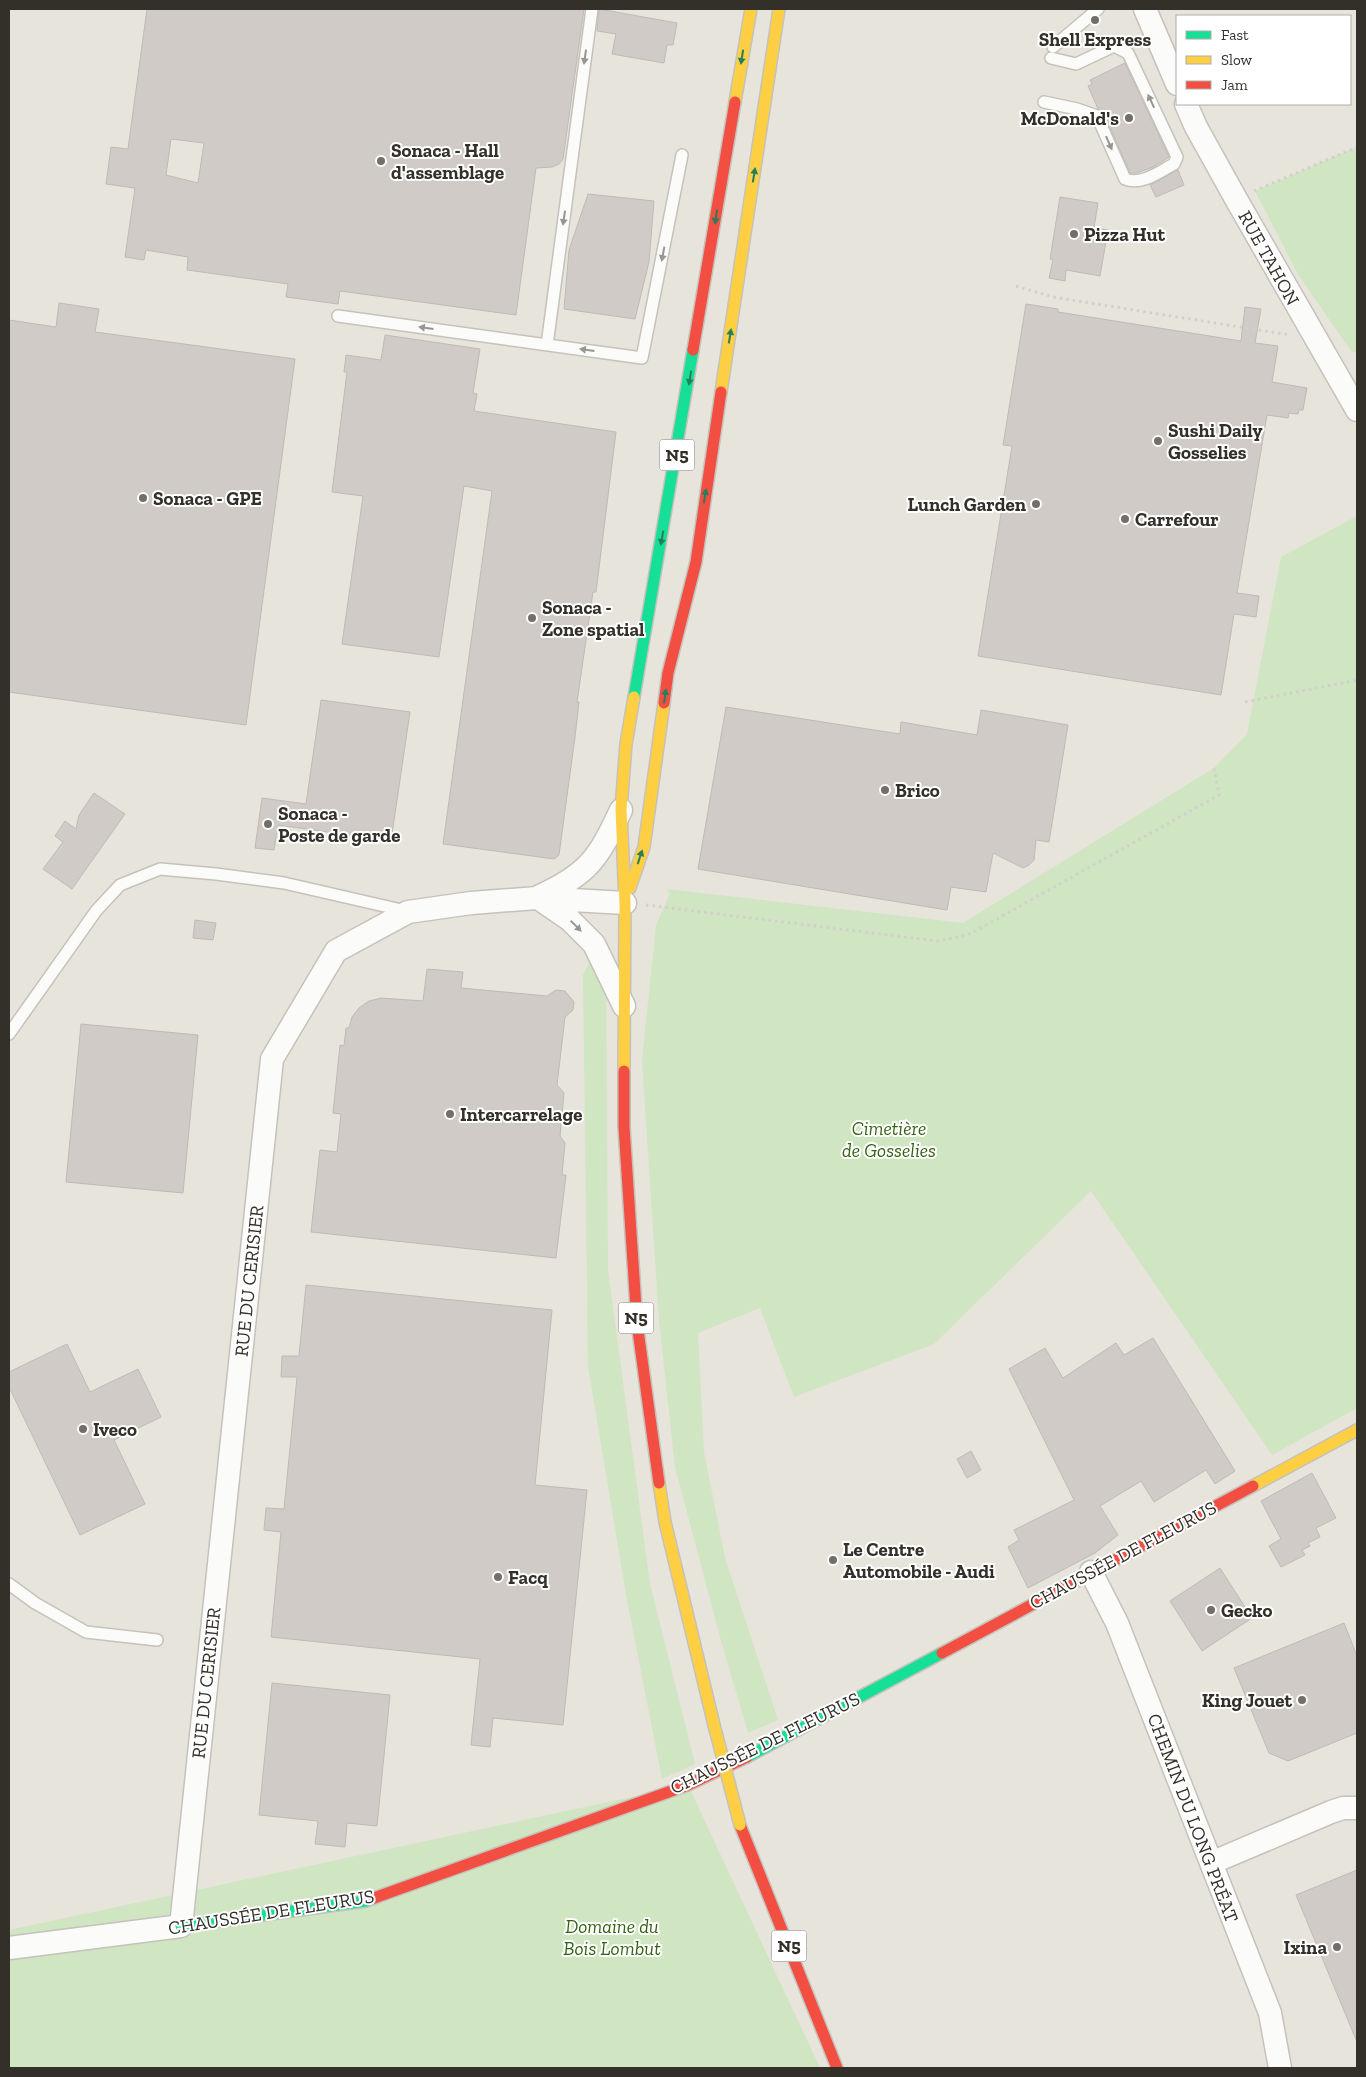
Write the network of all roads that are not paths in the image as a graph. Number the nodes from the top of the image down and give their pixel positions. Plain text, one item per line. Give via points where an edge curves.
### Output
1 (592, 9) edge
2 (750, 9) edge
3 (779, 9) edge
4 (1098, 9) edge
5 (1144, 9) edge
6 (1176, 82) edge
7 (1044, 102) dead end
8 (1186, 105) edge
9 (682, 154) dead end
10 (338, 316) dead end
11 (547, 345) junction
12 (1355, 402) edge
13 (621, 810) junction
14 (537, 898) junction
15 (625, 903) junction
16 (408, 912) junction
17 (624, 1006) junction
18 (9, 1034) edge
19 (1357, 1430) edge
20 (1091, 1572) junction
21 (9, 1584) edge
22 (158, 1640) dead end
23 (1357, 1808) edge
24 (1210, 1863) junction
25 (181, 1926) junction
26 (9, 1948) edge
27 (837, 2068) edge
28 (1280, 2068) edge

1 -> 11 lane
2 -> 13 main road, N5 via 626,744
15 -> 3 main road, N5 via 644,847 668,673 696,562
7 -> 4 lane via 1097,116 1126,179 1132,182 1174,164 1177,157 1128,53 1114,46 1076,64 1052,52
5 - 6 street
8 - 12 street, RUE TAHON via 1315,339
9 -> 11 lane via 642,358
11 -> 10 lane
13 - 14 street via 604,846 582,873
13 - 15 main road, N5
14 - 15 street, RUE DU CERISIER
14 - 16 street, RUE DU CERISIER
14 -> 17 street via 570,920 594,944
15 - 17 main road, N5
16 - 18 lane via 284,884 160,869 120,885 96,912
16 - 25 street, RUE DU CERISIER via 336,951 272,1059
17 - 27 main road, N5, bridge via 624,1127 637,1323 664,1522 740,1824
19 - 20 main road, CHAUSSÉE DE FLEURUS
20 - 24 street, CHEMIN DU LONG PRÉAT via 1117,1623
20 - 25 main road, CHAUSSÉE DE FLEURUS via 779,1741 688,1785 366,1901
21 - 22 lane via 86,1632
23 - 24 street via 1331,1812
24 - 28 street, CHEMIN DU LONG PRÉAT via 1270,2013
25 - 26 street, CHAUSSÉE DE FLEURUS

